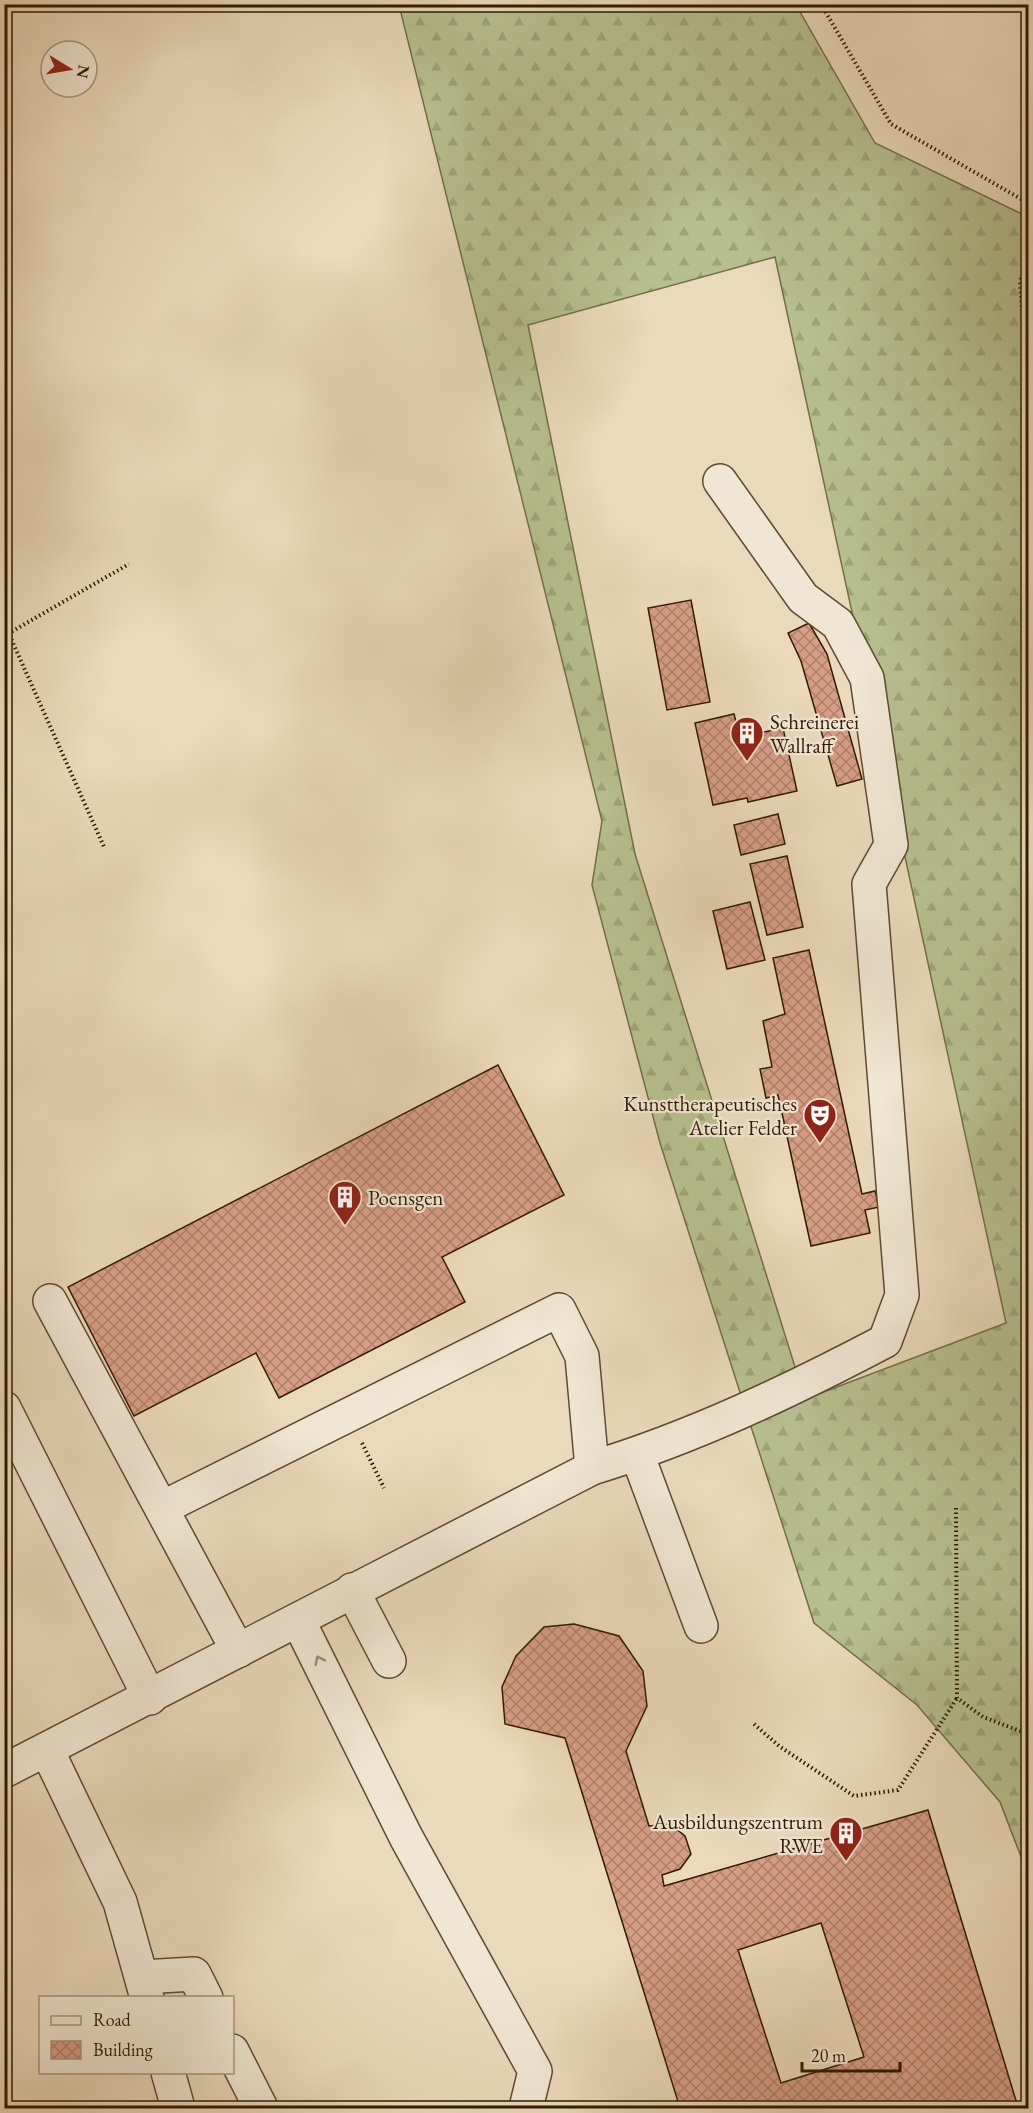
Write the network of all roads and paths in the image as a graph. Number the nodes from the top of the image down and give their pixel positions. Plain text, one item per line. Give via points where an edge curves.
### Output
1 (821, 4) edge
2 (1029, 203) edge
3 (1029, 267) edge
4 (1029, 366) edge
5 (720, 481) dead end
6 (129, 564) dead end
7 (4, 623) edge
8 (6, 635) edge
9 (105, 849) dead end
10 (50, 1301) dead end
11 (349, 1414) junction
12 (10, 1419) edge
13 (637, 1454) junction
14 (592, 1468) junction
15 (384, 1488) dead end
16 (162, 1508) junction
17 (956, 1508) dead end
18 (352, 1590) junction
19 (298, 1620) junction
20 (701, 1626) dead end
21 (238, 1651) junction
22 (388, 1661) dead end
23 (150, 1698) junction
24 (957, 1698) junction
25 (754, 1724) dead end
26 (1029, 1734) edge
27 (47, 1750) junction
28 (4, 1772) edge
29 (145, 1987) edge
30 (205, 1996) edge
31 (234, 2055) edge
32 (168, 2074) edge
33 (178, 2109) edge
34 (261, 2109) edge
35 (525, 2109) edge

1 - 2 path via 891,124
3 - 4 path via 1020,280 1025,357
5 - 13 street via 803,598 838,624 867,678 891,845 869,884 902,1295 885,1341 812,1380
6 - 8 path
7 - 8 path
8 - 9 path
10 - 16 street
11 - 14 street via 559,1310 582,1356
11 - 15 path
11 - 16 street
12 - 23 street
13 - 14 street
13 - 20 street
14 - 18 street
16 - 21 street
17 - 24 path
18 - 19 street
18 - 22 street
19 - 21 street
35 -> 19 street via 535,2071 406,1837
21 - 23 street
23 - 27 street
24 - 25 path via 898,1790 854,1796 779,1746
24 - 26 path via 983,1716
27 - 28 street
27 - 29 street via 120,1902
29 - 30 street via 194,1974
31 - 34 street
32 - 33 street

